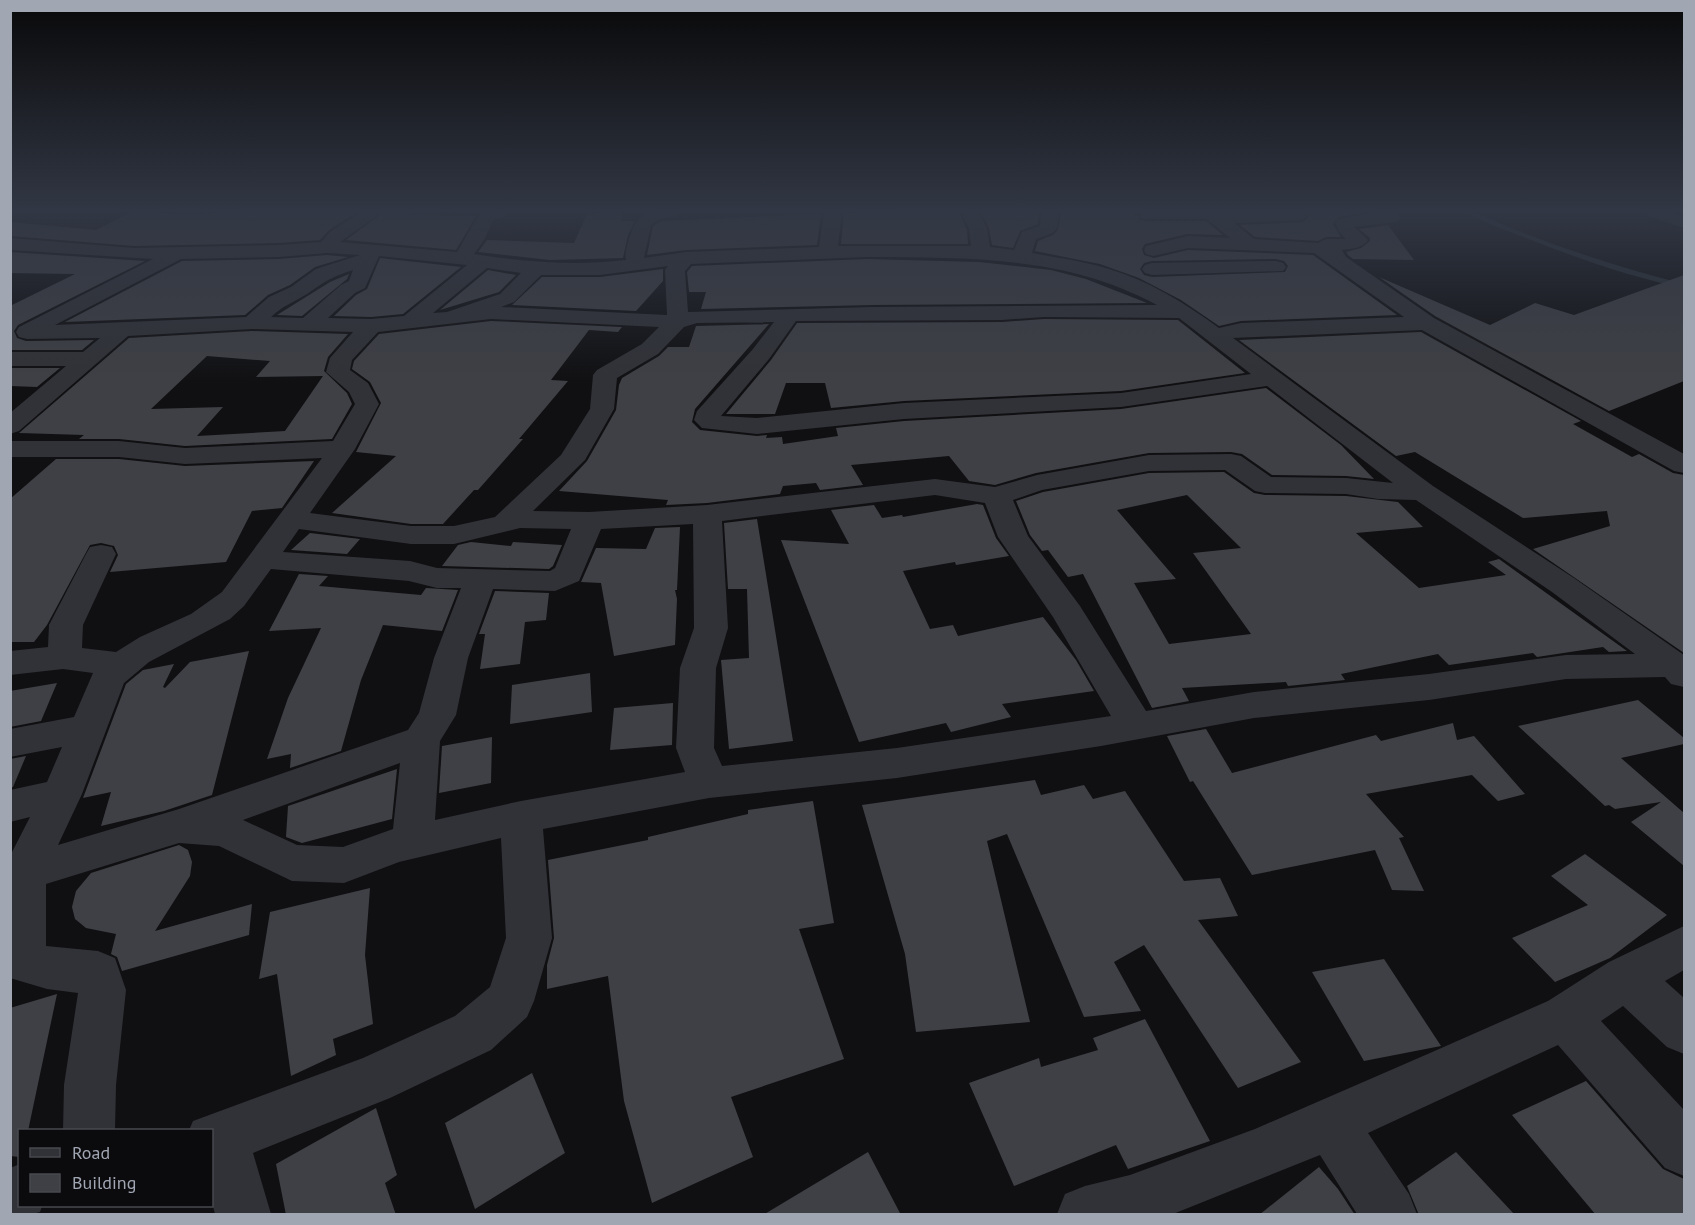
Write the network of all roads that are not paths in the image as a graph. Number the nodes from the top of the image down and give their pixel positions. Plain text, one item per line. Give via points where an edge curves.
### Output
1 (151, 269) edge
2 (333, 269) edge
3 (364, 269) edge
4 (463, 269) edge
5 (531, 269) edge
6 (589, 269) edge
7 (676, 269) edge
8 (1084, 269) edge
9 (1155, 269) edge
10 (1351, 269) edge
11 (536, 270) junction
12 (1140, 288) junction
13 (1184, 312) junction
14 (460, 315) junction
15 (790, 315) junction
16 (678, 321) junction
17 (410, 322) junction
18 (252, 323) junction
19 (1426, 323) junction
20 (309, 324) junction
21 (371, 326) junction
22 (122, 331) junction
23 (1214, 335) junction
24 (19, 337) edge
25 (10, 359) edge
26 (87, 359) junction
27 (1270, 378) junction
28 (10, 391) edge
29 (43, 397) junction
30 (10, 426) edge
31 (10, 449) edge
32 (342, 449) junction
33 (1684, 465) edge
34 (1423, 492) junction
35 (997, 496) junction
36 (707, 514) junction
37 (289, 519) junction
38 (508, 519) junction
39 (589, 521) junction
40 (101, 554) dead end
41 (260, 559) junction
42 (480, 580) junction
43 (63, 657) junction
44 (10, 663) edge
45 (119, 664) junction
46 (1679, 670) edge
47 (1136, 726) junction
48 (88, 728) junction
49 (421, 740) junction
50 (10, 743) edge
51 (709, 783) junction
52 (62, 794) junction
53 (10, 806) edge
54 (521, 817) junction
55 (179, 826) junction
56 (412, 842) junction
57 (17, 874) edge
58 (1684, 946) edge
59 (1626, 976) junction
60 (1565, 1017) junction
61 (1684, 1030) edge
62 (1330, 1123) junction
63 (88, 1129) edge
64 (217, 1139) edge
65 (1684, 1149) edge
66 (243, 1215) edge
67 (1084, 1215) edge
68 (1389, 1215) edge

1 - 24 street via 70,307
2 - 18 street via 276,301
3 - 20 street via 358,284
4 - 17 street
5 - 11 street
6 - 11 street
7 - 16 street
8 - 12 street
9 - 12 street via 1152,283
10 - 19 street
11 - 14 street via 507,298
12 - 13 street
13 - 15 street via 1044,310 1002,314
13 - 23 street
14 - 16 street
14 - 17 street
15 - 16 street via 693,317
15 - 27 street via 710,411 707,420 757,426 904,411 1121,400
16 - 38 street via 650,349 605,375 602,409 571,460
17 - 21 street
18 - 20 street
18 - 22 street
19 - 23 street via 1241,330
19 - 33 street
20 - 21 street
21 - 32 street via 341,358 338,372 359,388 367,404
22 - 24 street
22 - 26 street
23 - 27 street
25 - 26 street
26 - 29 street
27 - 34 street
28 - 29 street
29 - 30 street
31 - 32 street via 119,449 185,456
32 - 37 street
34 - 35 street via 1265,485 1231,462 1149,463 1037,483
34 - 46 street via 1563,585
35 - 36 street via 935,487
35 - 47 street via 1012,537 1068,614
36 - 39 street
36 - 51 street via 711,628 698,668 695,748
37 - 38 street via 422,535 454,535 509,523
37 - 41 street
38 - 39 street
39 - 42 street via 568,574 555,581
40 - 43 street via 66,624
41 - 42 street via 410,570 437,579
41 - 45 street via 219,614 141,649
42 - 49 street via 451,658 436,716
43 - 44 street
43 - 45 street
45 - 48 street via 108,678
46 - 47 street via 1566,667 1429,687 1254,705
47 - 51 street via 897,763
48 - 50 street
48 - 52 street
49 - 55 street
49 - 56 street
51 - 54 street
52 - 53 street
52 - 57 street
54 - 56 street
54 - 64 street via 529,938 510,1001 463,1038 372,1080
55 - 56 street via 225,830 292,863 344,865
55 - 57 street
57 - 63 street via 23,961 46,968 98,973 102,990
58 - 59 street
59 - 60 street
59 - 61 street
60 - 62 street
60 - 65 street
62 - 67 street via 1260,1154
62 - 68 street
64 - 66 street

